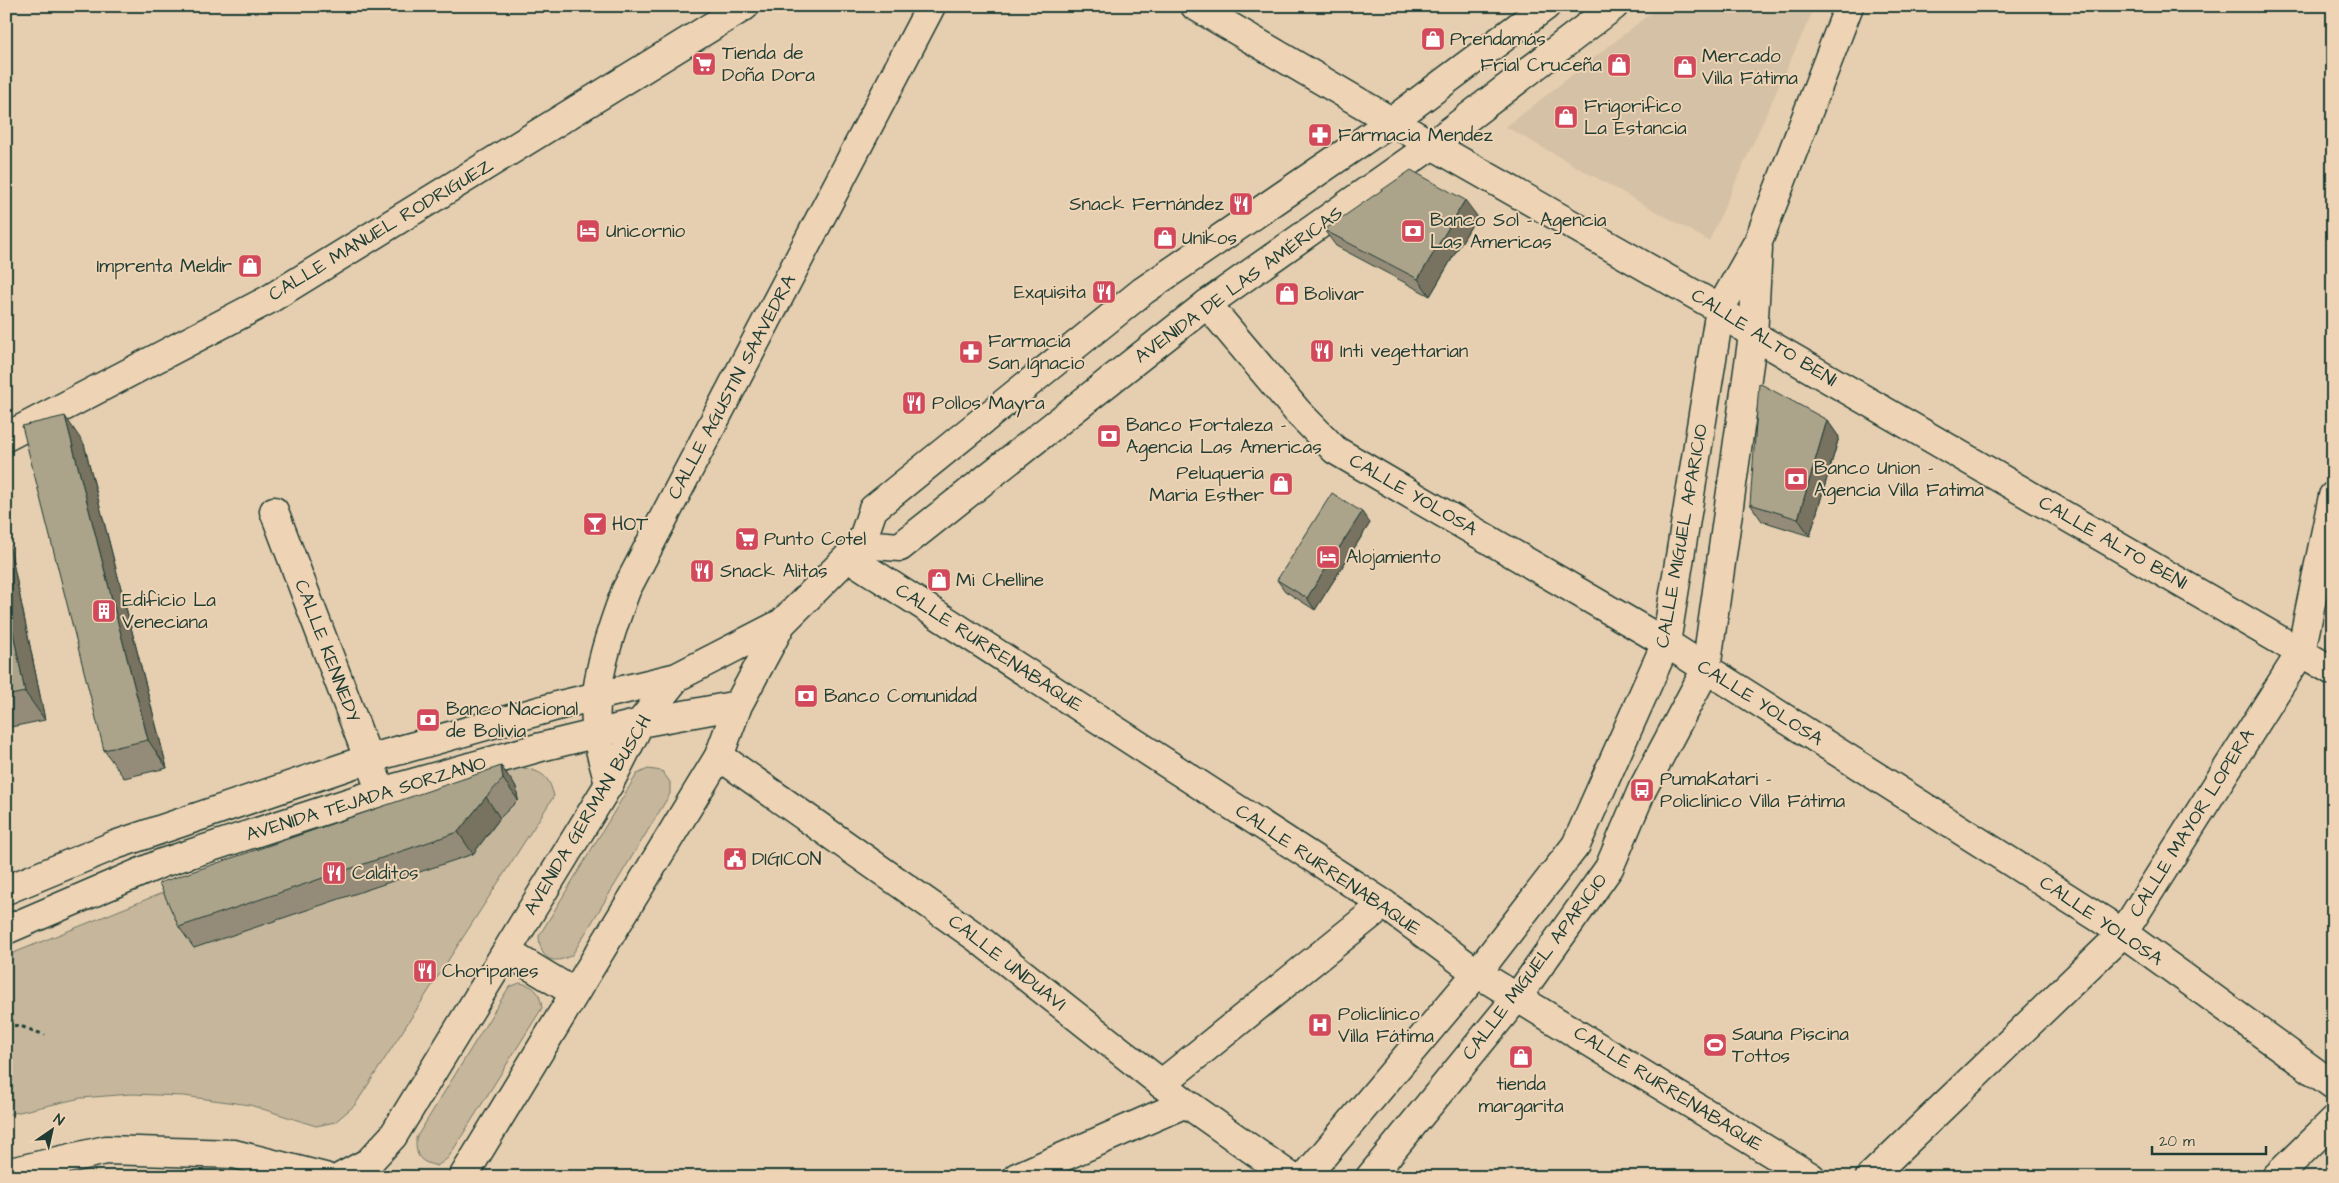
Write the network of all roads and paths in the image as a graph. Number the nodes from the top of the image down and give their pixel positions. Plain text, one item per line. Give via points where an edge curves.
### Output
1 (745, 6) edge
2 (931, 6) edge
3 (1195, 6) edge
4 (1546, 6) edge
5 (1614, 6) edge
6 (1849, 6) edge
7 (1392, 121) junction
8 (1432, 145) junction
9 (1758, 242) junction
10 (1207, 304) junction
11 (1720, 309) junction
12 (1753, 335) junction
13 (6, 437) edge
14 (2333, 496) edge
15 (274, 511) dead end
16 (855, 550) junction
17 (782, 623) junction
18 (1666, 643) junction
19 (2301, 652) junction
20 (1706, 669) junction
21 (2333, 671) edge
22 (678, 677) junction
23 (597, 696) junction
24 (738, 705) junction
25 (640, 723) junction
26 (597, 734) junction
27 (719, 756) junction
28 (368, 759) junction
29 (609, 784) junction
30 (381, 792) junction
31 (6, 890) edge
32 (1384, 904) junction
33 (6, 930) edge
34 (2122, 932) junction
35 (507, 952) junction
36 (1477, 973) junction
37 (575, 993) junction
38 (1518, 996) junction
39 (6, 1025) edge
40 (45, 1035) dead end
41 (1161, 1084) junction
42 (2333, 1085) edge
43 (1186, 1103) junction
44 (2333, 1121) edge
45 (6, 1173) edge
46 (325, 1177) edge
47 (341, 1177) edge
48 (463, 1177) edge
49 (1017, 1177) edge
50 (1291, 1177) edge
51 (1305, 1177) edge
52 (1370, 1177) edge
53 (1811, 1177) edge
54 (1870, 1177) edge
55 (2276, 1177) edge

1 - 13 street, CALLE MANUEL RODRIGUEZ via 268,300
2 - 23 street, CALLE AGUSTIN SAAVEDRA via 626,590 608,638
3 - 7 street, CALLE ALTO BENI
4 - 7 street
5 - 8 street, AVENIDA DE LAS AMÉRICAS
6 - 9 street, CALLE MIGUEL APARICIO
7 - 8 street, CALLE ALTO BENI
7 - 16 street via 1143,291 872,509
8 - 10 street, AVENIDA DE LAS AMÉRICAS
8 - 11 street, CALLE ALTO BENI
9 - 11 street, CALLE MIGUEL APARICIO
9 - 12 street, CALLE MIGUEL APARICIO
10 - 16 street, AVENIDA DE LAS AMÉRICAS via 900,547
10 - 18 street, CALLE YOLOSA via 1297,411 1335,450
11 - 12 street, CALLE ALTO BENI
11 - 18 street, CALLE MIGUEL APARICIO
12 - 19 street, CALLE ALTO BENI
12 - 20 street, CALLE MIGUEL APARICIO
14 - 19 street, CALLE MAYOR LOPERA
15 - 28 street, CALLE KENNEDY
16 - 17 street
16 - 32 street, CALLE RURRENABAQUE
17 - 22 street, AVENIDA GERMAN BUSCH
17 - 24 street
18 - 20 street, CALLE YOLOSA
18 - 36 street, CALLE MIGUEL APARICIO via 1576,845
19 - 21 street, CALLE ALTO BENI
19 - 34 street, CALLE MAYOR LOPERA
20 - 34 street, CALLE YOLOSA
20 - 38 street, CALLE MIGUEL APARICIO via 1642,790 1609,868
22 - 23 street, AVENIDA TEJADA SORZANO
22 - 25 street, AVENIDA GERMAN BUSCH
23 - 26 street, CALLE AGUSTIN SAAVEDRA
23 - 28 street, AVENIDA TEJADA SORZANO
24 - 25 street, AVENIDA TEJADA SORZANO
24 - 27 street
25 - 26 street, AVENIDA TEJADA SORZANO
25 - 29 street, AVENIDA GERMAN BUSCH
26 - 29 street, CALLE AGUSTIN SAAVEDRA
26 - 30 street, AVENIDA TEJADA SORZANO
27 - 37 street
27 - 41 street, CALLE UNDUAVI via 976,937
28 - 30 street, CALLE KENNEDY
28 - 31 street, AVENIDA TEJADA SORZANO via 115,845
29 - 35 street, AVENIDA GERMAN BUSCH
30 - 33 street, AVENIDA TEJADA SORZANO via 162,863
32 - 36 street, CALLE RURRENABAQUE
32 - 41 street
34 - 42 street, CALLE YOLOSA
34 - 54 street, CALLE MAYOR LOPERA
35 - 37 street
35 - 47 street, AVENIDA GERMAN BUSCH via 393,1136 369,1162
36 - 38 street, CALLE RURRENABAQUE
36 - 51 street, CALLE MIGUEL APARICIO
37 - 48 street
38 - 52 street, CALLE MIGUEL APARICIO
38 - 53 street, CALLE RURRENABAQUE
39 - 40 path via 20,1026
41 - 43 street, CALLE UNDUAVI
43 - 49 street
43 - 50 street, CALLE UNDUAVI
44 - 55 street
45 - 46 street via 106,1150 234,1154

